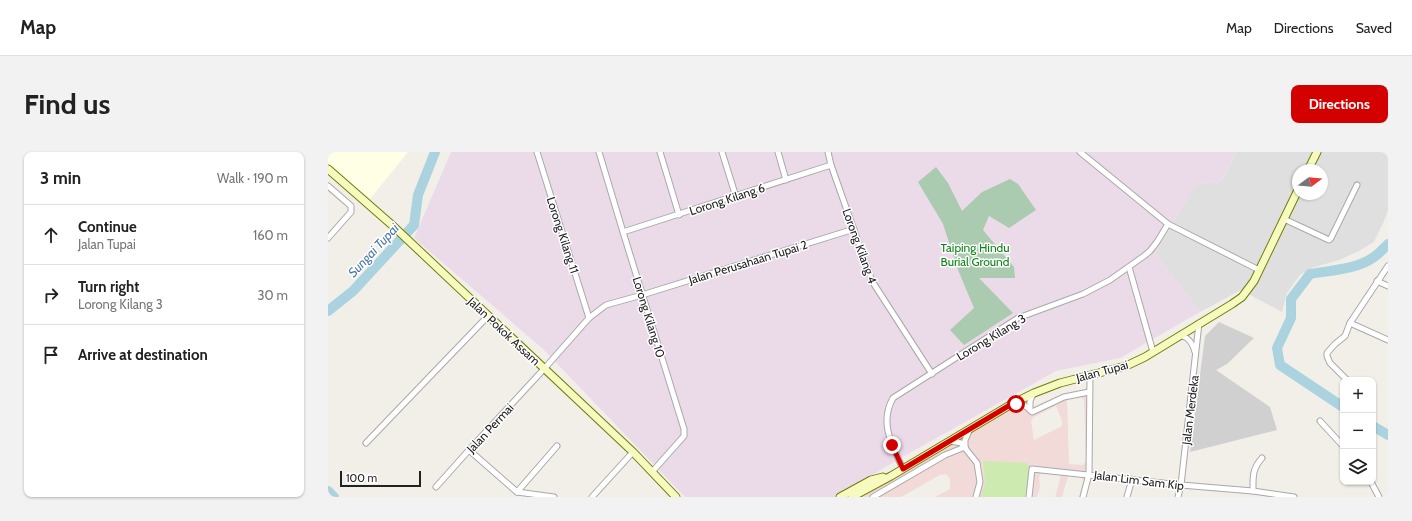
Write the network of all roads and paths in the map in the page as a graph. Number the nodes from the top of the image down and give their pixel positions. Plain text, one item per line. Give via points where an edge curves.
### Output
1 (537, 152) edge
2 (599, 152) edge
3 (660, 152) edge
4 (722, 152) edge
5 (778, 152) edge
6 (828, 152) edge
7 (1080, 152) edge
8 (1316, 152) edge
9 (1311, 164) edge
10 (831, 166) junction
11 (328, 169) edge
12 (786, 180) junction
13 (1357, 185) dead end
14 (328, 186) edge
15 (736, 197) junction
16 (1293, 200) edge
17 (679, 215) junction
18 (1284, 218) junction
19 (1168, 224) junction
20 (854, 229) junction
21 (622, 232) junction
22 (328, 236) edge
23 (1388, 266) edge
24 (1129, 267) junction
25 (1259, 270) junction
26 (1378, 281) junction
27 (1388, 286) edge
28 (642, 295) junction
29 (488, 316) junction
30 (589, 318) junction
31 (1199, 323) junction
32 (1350, 323) junction
33 (1180, 335) junction
34 (1388, 340) edge
35 (1153, 352) junction
36 (1196, 357) junction
37 (544, 369) junction
38 (932, 374) junction
39 (1090, 375) junction
40 (1344, 377) edge
41 (1089, 392) junction
42 (1034, 393) junction
43 (1010, 405) junction
44 (1030, 410) junction
45 (1320, 421) dead end
46 (971, 428) junction
47 (951, 441) junction
48 (366, 443) dead end
49 (1340, 443) edge
50 (557, 446) dead end
51 (965, 447) junction
52 (469, 450) junction
53 (633, 452) junction
54 (1262, 458) dead end
55 (903, 469) junction
56 (652, 472) junction
57 (1089, 474) junction
58 (891, 476) junction
59 (1132, 479) junction
60 (1181, 485) junction
61 (1373, 485) edge
62 (436, 487) dead end
63 (1253, 491) junction
64 (517, 492) junction
65 (554, 497) edge
66 (592, 497) edge
67 (676, 497) edge
68 (840, 497) edge
69 (852, 497) edge
70 (873, 497) edge
71 (976, 497) edge
72 (1029, 497) edge
73 (1083, 497) edge
74 (1127, 497) edge
75 (1178, 497) edge
76 (1294, 497) edge
77 (1379, 497) edge

1 - 30 street, Lorong Kilang 11
2 - 21 street, Lorong Kilang 10
3 - 17 street
4 - 15 street
5 - 12 street
6 - 10 street, Lorong Kilang 4
7 - 19 street
8 - 9 main road
10 - 12 street, Lorong Kilang 6
10 - 20 street, Lorong Kilang 4
11 - 29 main road, Jalan Pokok Assam via 392,225
12 - 15 street, Lorong Kilang 6
13 - 18 street via 1329,240
14 - 22 street via 352,209
15 - 17 street, Lorong Kilang 6
16 - 18 main road, Jalan Tupai
17 - 21 street, Lorong Kilang 6
18 - 25 main road, Jalan Tupai
19 - 24 street, Lorong Kilang 3 via 1150,250
19 - 25 street
20 - 28 street, Jalan Perusahaan Tupai 2
20 - 38 street, Lorong Kilang 4 via 872,281
21 - 28 street, Lorong Kilang 10
23 - 26 street
24 - 35 street
24 - 38 street, Lorong Kilang 3 via 1083,294 1018,318
25 - 31 main road, Jalan Tupai via 1242,297
26 - 27 street
26 - 32 street
28 - 30 street, Jalan Perusahaan Tupai 2 via 606,305
28 - 56 street, Lorong Kilang 10 via 684,429 684,436
29 - 37 main road, Jalan Pokok Assam
29 - 48 street
30 - 37 street, Jalan Permai
31 - 33 main road, Jalan Tupai
31 - 36 street, Jalan Merdeka
32 - 34 street
32 - 40 street via 1345,336 1330,348 1327,356 1330,363
33 - 35 main road, Jalan Tupai
33 - 36 street via 1187,337 1191,342
35 - 39 main road, Jalan Tupai via 1126,366
36 - 60 street, Jalan Merdeka
37 - 52 street, Jalan Permai
37 - 53 main road, Jalan Pokok Assam
38 - 55 street, Lorong Kilang 3 via 893,398 889,405 886,415 888,434
39 - 41 street
39 - 42 main road, Jalan Tupai via 1060,382
41 - 44 street via 1064,397 1032,412
41 - 57 street
42 - 43 main road, Jalan Tupai
42 - 44 street via 1030,401
43 - 44 street via 1022,404
43 - 46 main road, Jalan Tupai
45 - 49 street
46 - 47 main road, Jalan Tupai
46 - 51 street via 965,440
47 - 51 street via 961,443
47 - 55 main road, Jalan Tupai
50 - 64 street
51 - 70 street via 945,455
51 - 71 street via 977,463 980,482
52 - 62 street, Jalan Permai
52 - 64 street
53 - 56 main road, Jalan Pokok Assam
53 - 66 street
54 - 63 street via 1253,474
55 - 58 main road, Jalan Tupai
56 - 67 main road, Jalan Pokok Assam
57 - 59 street, Jalan Lim Sam Kip
57 - 72 street, Jalan Lim Sam Kip via 1032,469
57 - 73 street
58 - 68 main road via 872,480
58 - 69 main road, Jalan Tupai
59 - 60 street, Jalan Lim Sam Kip
59 - 74 street
60 - 63 street, Jalan Lim Sam Kip
60 - 75 street, Jalan Merdeka
61 - 77 street
63 - 76 street, Jalan Lim Sam Kip
64 - 65 street

